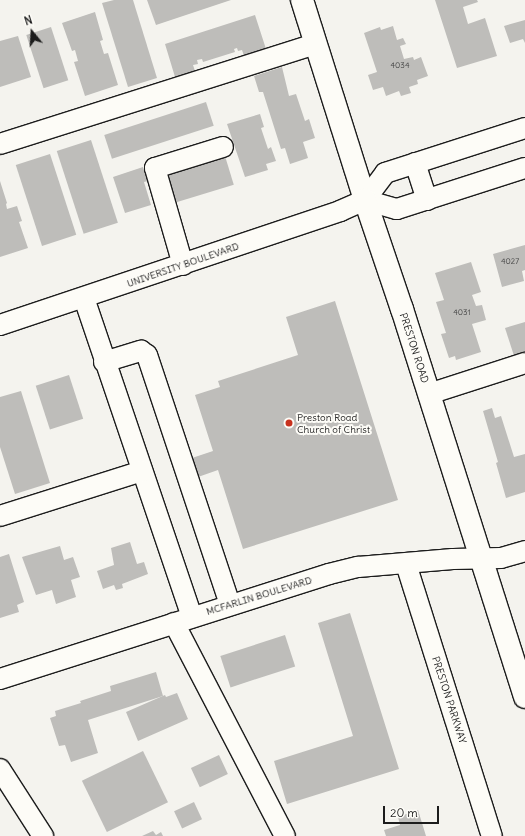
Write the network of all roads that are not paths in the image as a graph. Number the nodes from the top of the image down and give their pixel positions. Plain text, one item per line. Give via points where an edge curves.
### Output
1 (302, 0) edge
2 (316, 44) junction
3 (525, 128) edge
4 (0, 144) edge
5 (223, 147) dead end
6 (415, 163) junction
7 (525, 168) edge
8 (365, 200) junction
9 (427, 200) junction
10 (183, 265) junction
11 (84, 298) junction
12 (0, 325) edge
13 (104, 362) junction
14 (525, 363) edge
15 (429, 394) junction
16 (142, 471) junction
17 (0, 516) edge
18 (525, 551) edge
19 (482, 559) junction
20 (406, 564) junction
21 (230, 604) junction
22 (183, 620) junction
23 (0, 679) edge
24 (525, 697) edge
25 (0, 769) edge
26 (42, 836) edge
27 (285, 836) edge
28 (492, 836) edge

1 - 2 main road, PRESTON ROAD
2 - 4 street
2 - 8 main road, PRESTON ROAD
3 - 6 street
5 - 10 street via 155,168
6 - 8 street via 385,172
6 - 9 street
7 - 9 street
8 - 9 street via 397,209
8 - 10 street, UNIVERSITY BOULEVARD
8 - 15 main road, PRESTON ROAD
10 - 11 street, UNIVERSITY BOULEVARD
11 - 12 street, UNIVERSITY BOULEVARD
11 - 13 street
13 - 16 street
13 - 21 street via 141,351 147,355
14 - 15 street
15 - 19 main road, PRESTON ROAD
16 - 17 street
16 - 22 street
18 - 19 street, MCFARLIN BOULEVARD via 501,558
19 - 20 street, MCFARLIN BOULEVARD
19 - 24 main road, PRESTON ROAD
20 - 21 street, MCFARLIN BOULEVARD via 358,567
20 - 28 street, PRESTON PARKWAY
21 - 22 street, MCFARLIN BOULEVARD
22 - 23 street, MCFARLIN BOULEVARD
22 - 27 street
25 - 26 street

